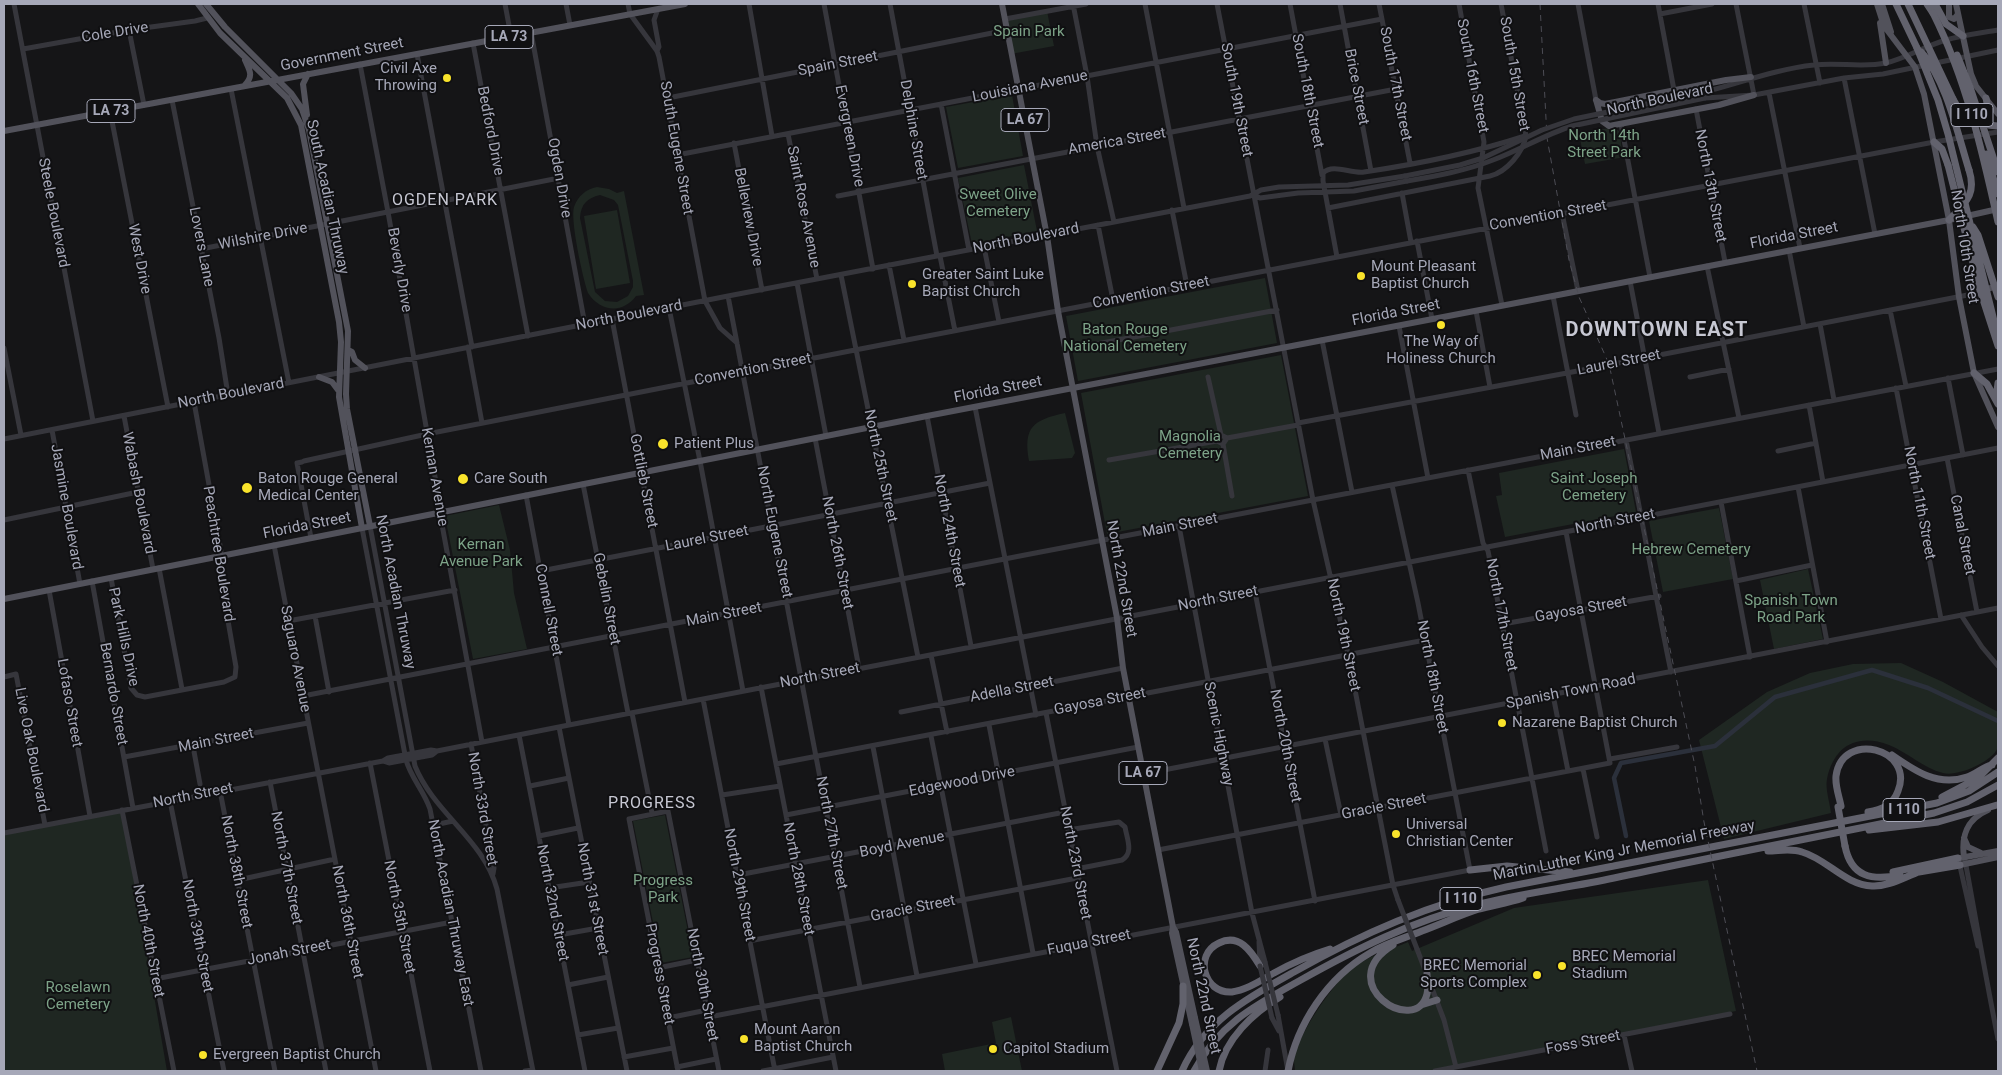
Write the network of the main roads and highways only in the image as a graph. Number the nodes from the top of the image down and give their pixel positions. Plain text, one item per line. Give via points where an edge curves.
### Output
1 (198, 4) edge
2 (206, 4) edge
3 (685, 4) edge
4 (1002, 4) edge
5 (1877, 4) edge
6 (1882, 4) edge
7 (1896, 4) edge
8 (1908, 4) edge
9 (1927, 4) edge
10 (1935, 4) edge
11 (1949, 4) edge
12 (1956, 4) edge
13 (1933, 13) junction
14 (1958, 14) junction
15 (1880, 17) junction
16 (1891, 36) junction
17 (1963, 36) junction
18 (1917, 48) junction
19 (242, 54) junction
20 (1886, 63) road end
21 (308, 74) junction
22 (1751, 77) road end
23 (279, 80) junction
24 (270, 81) junction
25 (244, 86) junction
26 (1754, 95) road end
27 (1986, 98) junction
28 (1998, 114) edge
29 (306, 119) junction
30 (1970, 120) junction
31 (1998, 126) edge
32 (1976, 130) junction
33 (4, 131) edge
34 (1934, 142) junction
35 (1998, 172) edge
36 (1998, 194) edge
37 (1998, 209) edge
38 (1949, 220) junction
39 (1970, 222) junction
40 (1998, 222) edge
41 (324, 225) junction
42 (1998, 285) edge
43 (1979, 292) road end
44 (1998, 296) edge
45 (1998, 337) edge
46 (1998, 346) edge
47 (348, 350) junction
48 (366, 368) road end
49 (347, 372) joint
50 (339, 373) joint
51 (1974, 373) junction
52 (319, 377) road end
53 (1998, 382) edge
54 (1072, 388) junction
55 (338, 390) junction
56 (1997, 402) edge
57 (1998, 427) edge
58 (352, 451) junction
59 (370, 526) junction
60 (362, 528) junction
61 (4, 598) edge
62 (1998, 758) edge
63 (1992, 765) junction
64 (1998, 772) edge
65 (1998, 785) edge
66 (1998, 805) edge
67 (1839, 806) junction
68 (1926, 806) junction
69 (1804, 829) junction
70 (1829, 835) junction
71 (1964, 835) junction
72 (1847, 845) junction
73 (1747, 851) junction
74 (1998, 851) edge
75 (1985, 853) junction
76 (1998, 857) edge
77 (1962, 861) junction
78 (1470, 870) road end
79 (1585, 872) junction
80 (1916, 873) junction
81 (1533, 894) junction
82 (1173, 927) junction
83 (1421, 932) junction
84 (1342, 946) junction
85 (1263, 964) road end
86 (1322, 968) junction
87 (1427, 974) road end
88 (1183, 986) junction
89 (1437, 1000) road end
90 (1416, 1007) junction
91 (1194, 1021) junction
92 (1157, 1071) edge
93 (1182, 1071) edge
94 (1194, 1071) edge
95 (1202, 1071) edge
96 (1207, 1071) edge
97 (1219, 1071) edge
98 (1288, 1071) edge

1 - 19 main road, South Acadian Thruway
2 - 23 main road, South Acadian Thruway
3 - 21 main road, Government Street / LA 73
4 - 54 main road, North 22nd Street / LA 67 via 1047,236
5 - 15 main road
6 - 16 main road
7 - 18 highway, I 110
8 - 30 highway, bridge via 1953,99 1961,113
9 - 13 highway, I 110
10 - 17 highway via 1946,24
11 - 14 main road via 1949,17 1954,19
12 - 14 main road
13 - 32 highway, I 110, bridge via 1959,74
13 - 35 highway, bridge via 1966,77
14 - 17 main road
15 - 16 main road
15 - 20 main road
16 - 34 main road, North 10th Street via 1915,67
17 - 27 main road via 1972,78
18 - 38 highway, bridge via 1928,60 1939,82 1972,182 1966,203
18 - 39 highway, I 110, bridge via 1943,117
19 - 24 main road, South Acadian Thruway
19 - 25 main road via 251,74
21 - 23 main road, Government Street / LA 73
21 - 29 main road via 303,84
22 - 26 main road via 1605,104 1596,100 1602,122 1609,126
23 - 24 main road, Government Street / LA 73
23 - 29 main road, South Acadian Thruway via 297,100
24 - 25 main road, Government Street / LA 73
24 - 41 main road, South Acadian Thruway via 291,103 301,125
25 - 33 main road, Government Street / LA 73
27 - 28 main road
27 - 30 highway via 1988,107 1984,116
29 - 41 main road, South Acadian Thruway
30 - 31 highway
32 - 36 highway, bridge via 1990,163
32 - 40 highway, I 110, bridge
34 - 38 main road, North 10th Street
34 - 46 highway, bridge via 1942,149 1948,165 1979,287
37 - 38 main road, Florida Street
38 - 51 main road, North 10th Street via 1959,297
38 - 54 main road, Florida Street
39 - 44 highway, bridge via 1978,235
39 - 45 highway, I 110, bridge
41 - 47 main road, South Acadian Thruway via 348,331
41 - 50 main road, South Acadian Thruway via 340,328
42 - 43 main road
47 - 48 main road
47 - 49 main road, South Acadian Thruway
49 - 58 main road, North Acadian Thruway via 346,401
50 - 55 main road, North Acadian Thruway
51 - 56 highway via 1987,384
51 - 57 main road, North 10th Street
52 - 55 main road via 332,382
53 - 56 highway
54 - 59 main road, Florida Street
54 - 82 main road, North 22nd Street / LA 67
55 - 58 main road, North Acadian Thruway
58 - 59 main road, North Acadian Thruway
58 - 60 main road, North Acadian Thruway
59 - 60 main road, Florida Street
60 - 61 main road, Florida Street
62 - 63 highway
63 - 67 highway via 1967,777 1942,780 1922,775 1880,748 1860,746 1846,753 1836,767 1833,782
63 - 68 highway via 1972,782
64 - 68 highway, Martin Luther King Jr Memorial Freeway / I 110 via 1962,794
65 - 70 highway, Martin Luther King Jr Memorial Freeway / I 110 via 1973,800 1944,811
66 - 70 highway via 1938,822
66 - 71 main road via 1973,818
67 - 69 highway via 1836,778 1846,757 1857,750 1872,748 1894,760 1900,784 1887,806
67 - 72 highway, bridge
68 - 69 highway, Martin Luther King Jr Memorial Freeway / I 110
69 - 79 highway, Martin Luther King Jr Memorial Freeway / I 110
70 - 73 highway, Martin Luther King Jr Memorial Freeway / I 110
71 - 75 main road via 1970,849
71 - 77 main road
72 - 77 highway via 1857,865 1876,874
72 - 80 highway via 1847,855 1853,865 1868,876 1880,878
73 - 80 highway via 1801,851 1855,882 1869,886 1882,885
73 - 81 highway, Martin Luther King Jr Memorial Freeway / I 110
74 - 75 main road
75 - 77 main road
76 - 77 main road
77 - 80 highway
78 - 79 highway via 1507,866
79 - 84 highway, Martin Luther King Jr Memorial Freeway / I 110 via 1492,890 1436,906 1384,925
81 - 83 highway via 1472,912
81 - 86 highway, Martin Luther King Jr Memorial Freeway / I 110 via 1486,902 1428,919
82 - 88 main road, North 22nd Street / LA 67
82 - 91 main road, North 22nd Street / LA 67
83 - 90 highway via 1383,953 1375,963 1372,975 1374,990 1384,1003 1399,1009
83 - 98 highway via 1370,953 1334,982 1298,1034
84 - 85 highway via 1306,957 1235,991 1214,987 1206,977 1204,967 1212,947 1229,940 1247,946
84 - 93 highway, Martin Luther King Jr Memorial Freeway / I 110 via 1230,1011 1206,1034
86 - 94 highway, Martin Luther King Jr Memorial Freeway / I 110 via 1236,1019 1212,1043
86 - 97 highway via 1248,1021 1227,1047
87 - 90 highway via 1426,997
88 - 91 main road, North 22nd Street / LA 67
88 - 92 highway via 1179,1024
89 - 90 highway
91 - 95 main road, North 22nd Street / LA 67, bridge
91 - 96 main road, North 22nd Street / LA 67, bridge

